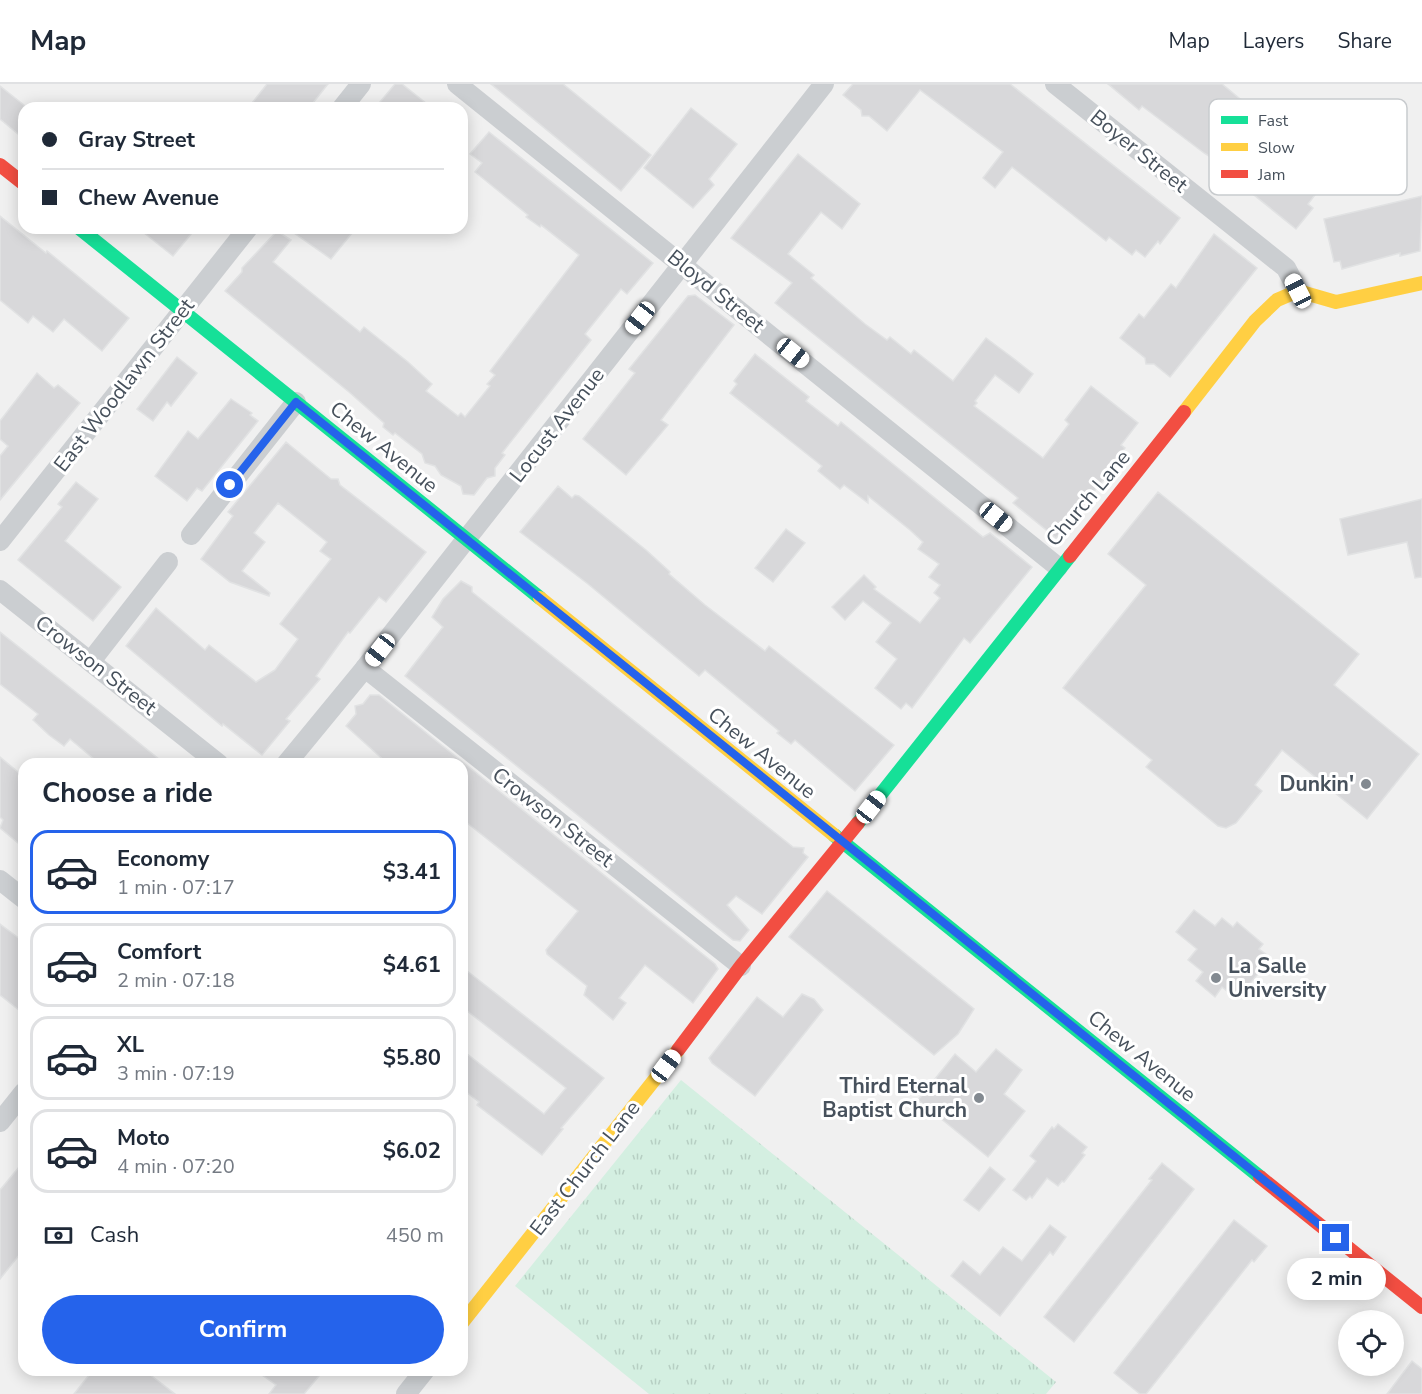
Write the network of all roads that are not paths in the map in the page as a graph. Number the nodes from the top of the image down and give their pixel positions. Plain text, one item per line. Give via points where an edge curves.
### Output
1 (361, 84) edge
2 (458, 84) edge
3 (824, 84) edge
4 (1055, 84) edge
5 (347, 102) edge
6 (0, 165) edge
7 (18, 179) edge
8 (87, 234) edge
9 (243, 234) edge
10 (682, 263) junction
11 (1422, 284) edge
12 (1298, 291) junction
13 (183, 311) junction
14 (296, 402) junction
15 (191, 535) dead end
16 (466, 540) junction
17 (0, 541) edge
18 (168, 562) dead end
19 (1058, 567) junction
20 (0, 590) edge
21 (91, 661) junction
22 (365, 668) junction
23 (212, 758) edge
24 (291, 758) edge
25 (842, 844) junction
26 (0, 880) edge
27 (18, 894) edge
28 (741, 966) junction
29 (18, 1100) edge
30 (0, 1122) edge
31 (1422, 1307) edge
32 (468, 1315) edge
33 (420, 1376) edge
34 (406, 1394) edge

1 - 5 street
2 - 10 street, Bloyd Street
3 - 10 street, Locust Avenue
4 - 12 street, Boyer Street via 1286,268
6 - 7 street
8 - 13 street, Chew Avenue
9 - 13 street, East Woodlawn Street
10 - 16 street, Locust Avenue
10 - 19 street, Bloyd Street
11 - 12 street via 1336,302
12 - 19 street, Church Lane via 1277,300 1255,321
13 - 14 street, Chew Avenue
13 - 17 street, East Woodlawn Street
14 - 15 street
14 - 16 street, Chew Avenue
16 - 22 street, Locust Avenue
16 - 25 street, Chew Avenue
18 - 21 street
19 - 25 street, Church Lane
20 - 21 street, Crowson Street
21 - 23 street, Crowson Street
22 - 24 street, Locust Avenue
22 - 28 street, Crowson Street
25 - 28 street, East Church Lane
25 - 31 street, Chew Avenue
26 - 27 street
28 - 32 street, East Church Lane
29 - 30 street
33 - 34 street

